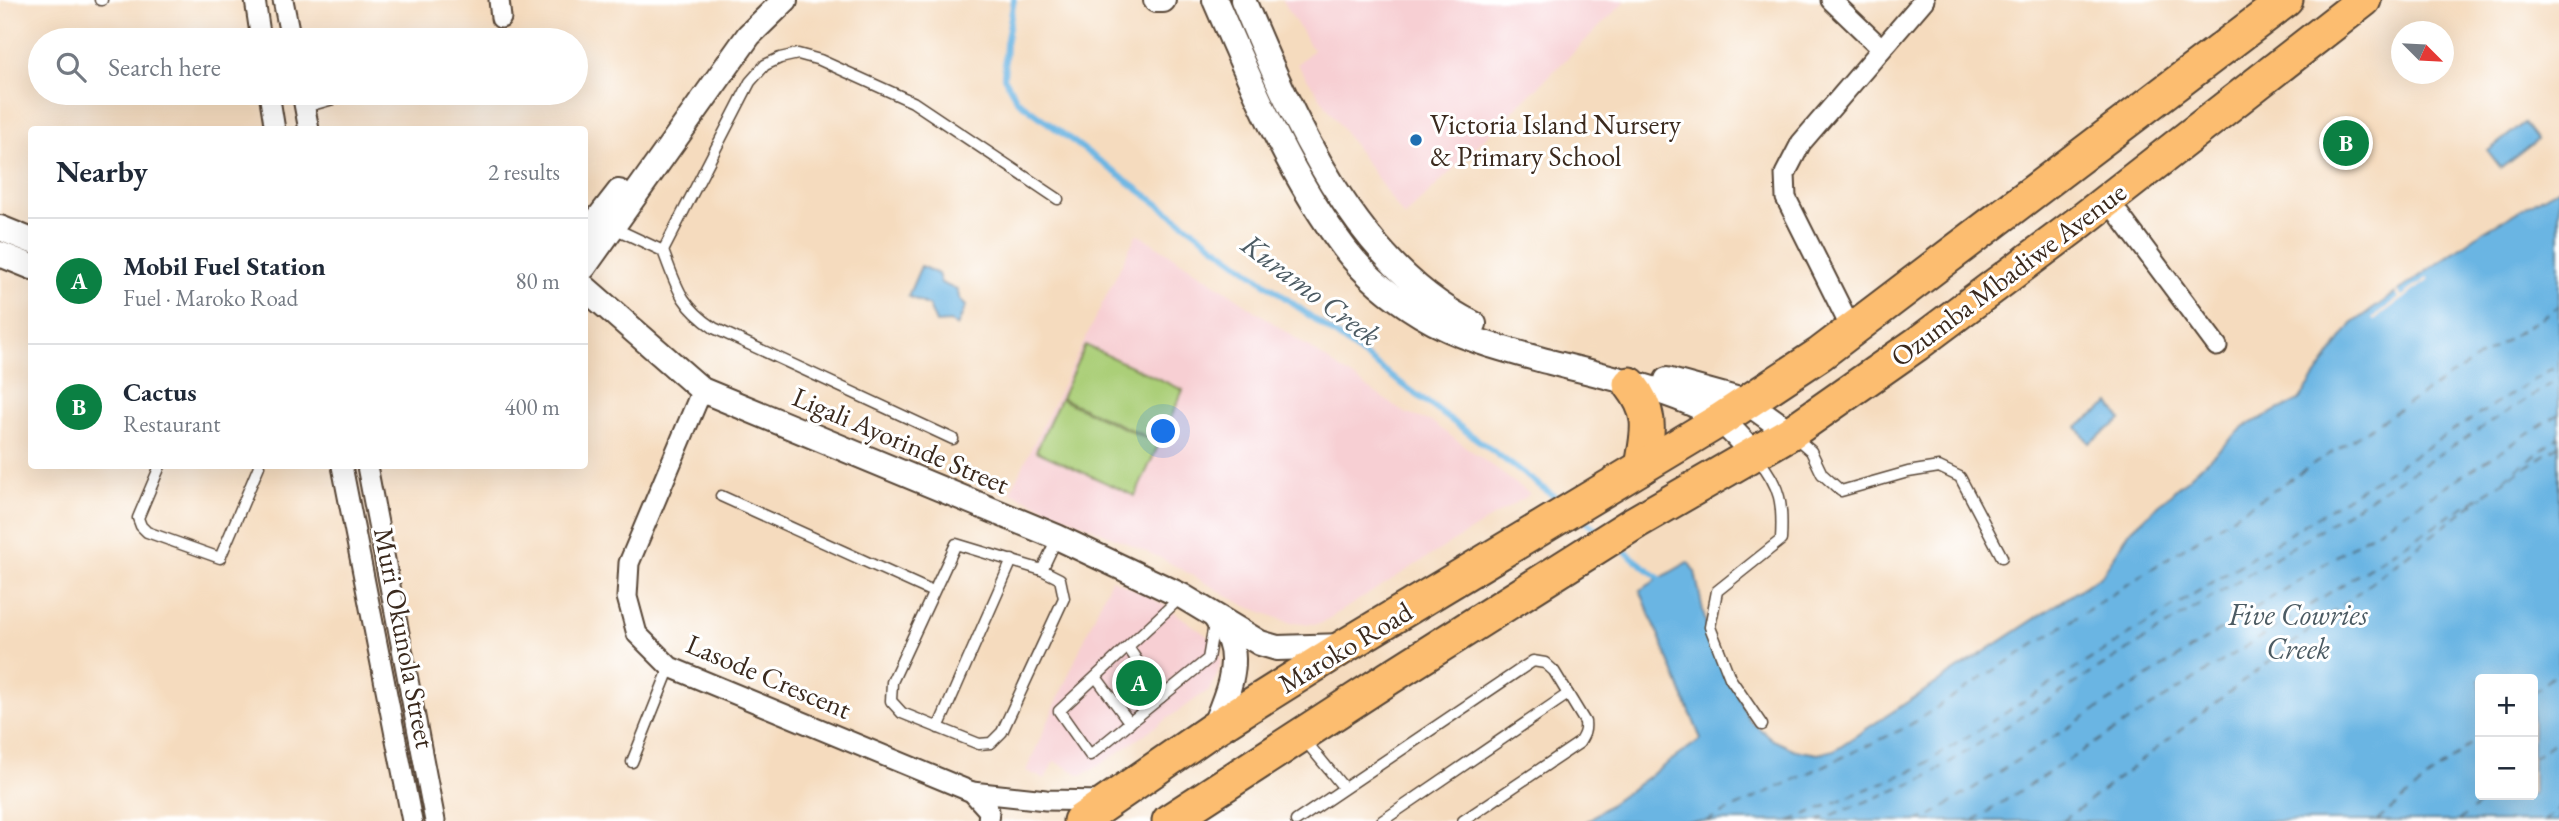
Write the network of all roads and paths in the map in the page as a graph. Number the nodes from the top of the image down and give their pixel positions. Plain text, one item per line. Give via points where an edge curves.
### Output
1 (255, 0) edge
2 (283, 0) edge
3 (766, 0) edge
4 (785, 0) edge
5 (1156, 0) edge
6 (1163, 0) edge
7 (1215, 0) edge
8 (1243, 0) edge
9 (1831, 0) edge
10 (1924, 0) edge
11 (2286, 0) edge
12 (2364, 0) edge
13 (259, 28) edge
14 (289, 28) edge
15 (1881, 48) junction
16 (271, 105) edge
17 (305, 105) edge
18 (274, 126) edge
19 (308, 126) edge
20 (1058, 199) dead end
21 (2108, 200) junction
22 (0, 228) edge
23 (614, 228) junction
24 (588, 232) edge
25 (28, 239) edge
26 (663, 251) junction
27 (0, 254) edge
28 (588, 262) edge
29 (28, 265) edge
30 (588, 290) edge
31 (1852, 330) junction
32 (2217, 346) dead end
33 (1630, 384) junction
34 (702, 390) junction
35 (1733, 411) junction
36 (1790, 433) junction
37 (953, 439) dead end
38 (1754, 454) junction
39 (159, 469) edge
40 (258, 469) edge
41 (343, 469) edge
42 (368, 469) edge
43 (1629, 475) junction
44 (721, 496) dead end
45 (1636, 522) joint
46 (1057, 537) junction
47 (2002, 556) dead end
48 (1012, 560) junction
49 (1042, 570) junction
50 (933, 592) junction
51 (1182, 596) junction
52 (1215, 618) junction
53 (1345, 646) junction
54 (1128, 647) junction
55 (670, 667) junction
56 (1096, 677) junction
57 (1568, 694) junction
58 (1161, 697) junction
59 (1130, 723) junction
60 (1762, 725) dead end
61 (938, 727) junction
62 (1213, 729) junction
63 (1301, 734) junction
64 (632, 762) dead end
65 (1344, 788) junction
66 (972, 792) junction
67 (1107, 801) junction
68 (412, 821) edge
69 (435, 821) edge
70 (988, 821) edge
71 (1080, 821) edge
72 (1169, 821) edge
73 (1296, 821) edge
74 (1382, 821) edge
75 (1463, 821) edge

1 - 13 street
2 - 14 street
3 - 24 street via 744,21
4 - 23 street via 749,35
5 - 6 street
7 - 33 street via 1256,93 1306,188 1346,250 1382,288 1421,315 1490,346
8 - 35 street via 1281,90 1326,174 1385,254 1428,294 1495,333
9 - 15 street
10 - 15 street
11 - 31 highway, Ozumba Mbadiwe Avenue
12 - 21 highway, Ozumba Mbadiwe Avenue
15 - 31 street via 1801,143 1785,174 1786,198
16 - 18 street
17 - 19 street
20 - 26 lane via 913,102 798,54 765,65 750,82
21 - 32 street
21 - 36 highway, Ozumba Mbadiwe Avenue
22 - 25 street
23 - 26 lane
23 - 28 street
26 - 37 lane via 683,300 714,328
27 - 29 street
30 - 34 street, Ligali Ayorinde Street
31 - 35 highway, Ozumba Mbadiwe Avenue
33 - 35 street via 1699,407
33 - 43 highway via 1643,400 1649,421 1648,439
34 - 46 street, Ligali Ayorinde Street
34 - 55 street, Lasode Crescent via 629,563 627,597 637,634
35 - 36 street
35 - 38 street
35 - 43 highway, Ozumba Mbadiwe Avenue
36 - 38 highway, Ozumba Mbadiwe Avenue
36 - 47 lane via 1811,451 1822,474 1841,491 1939,467 1960,477
38 - 45 highway, Ozumba Mbadiwe Avenue
38 - 60 lane via 1778,489 1781,540 1717,592 1710,627 1730,678
39 - 40 lane via 138,519 141,526 220,558
41 - 68 street, Muri Okunola Street
42 - 69 street, Muri Okunola Street
43 - 53 highway, Maroko Road
44 - 50 lane
45 - 63 highway, Maroko Road
46 - 49 lane
46 - 51 street, Ligali Ayorinde Street
48 - 49 lane
48 - 50 lane via 956,544
48 - 61 lane
49 - 61 lane via 1060,579 1064,598 1002,732 991,743 979,744
50 - 61 lane via 892,682 891,701 902,713
51 - 52 street, Ligali Ayorinde Street
51 - 54 lane
52 - 53 street, Ligali Ayorinde Street via 1277,648
52 - 58 lane via 1208,659
52 - 62 street, Ligali Ayorinde Street via 1231,644 1232,657
53 - 62 highway, Maroko Road
54 - 56 lane
54 - 58 lane
55 - 64 lane
55 - 66 street, Lasode Crescent
56 - 59 lane
56 - 59 lane via 1059,712 1090,754
57 - 65 lane via 1554,671 1533,661
57 - 74 lane
57 - 75 lane via 1585,722 1579,743
58 - 59 lane
62 - 67 highway, Maroko Road
63 - 65 lane
63 - 72 highway, Maroko Road
65 - 73 lane
66 - 67 street, Lasode Crescent
66 - 70 street via 989,811
67 - 71 highway, Maroko Road

